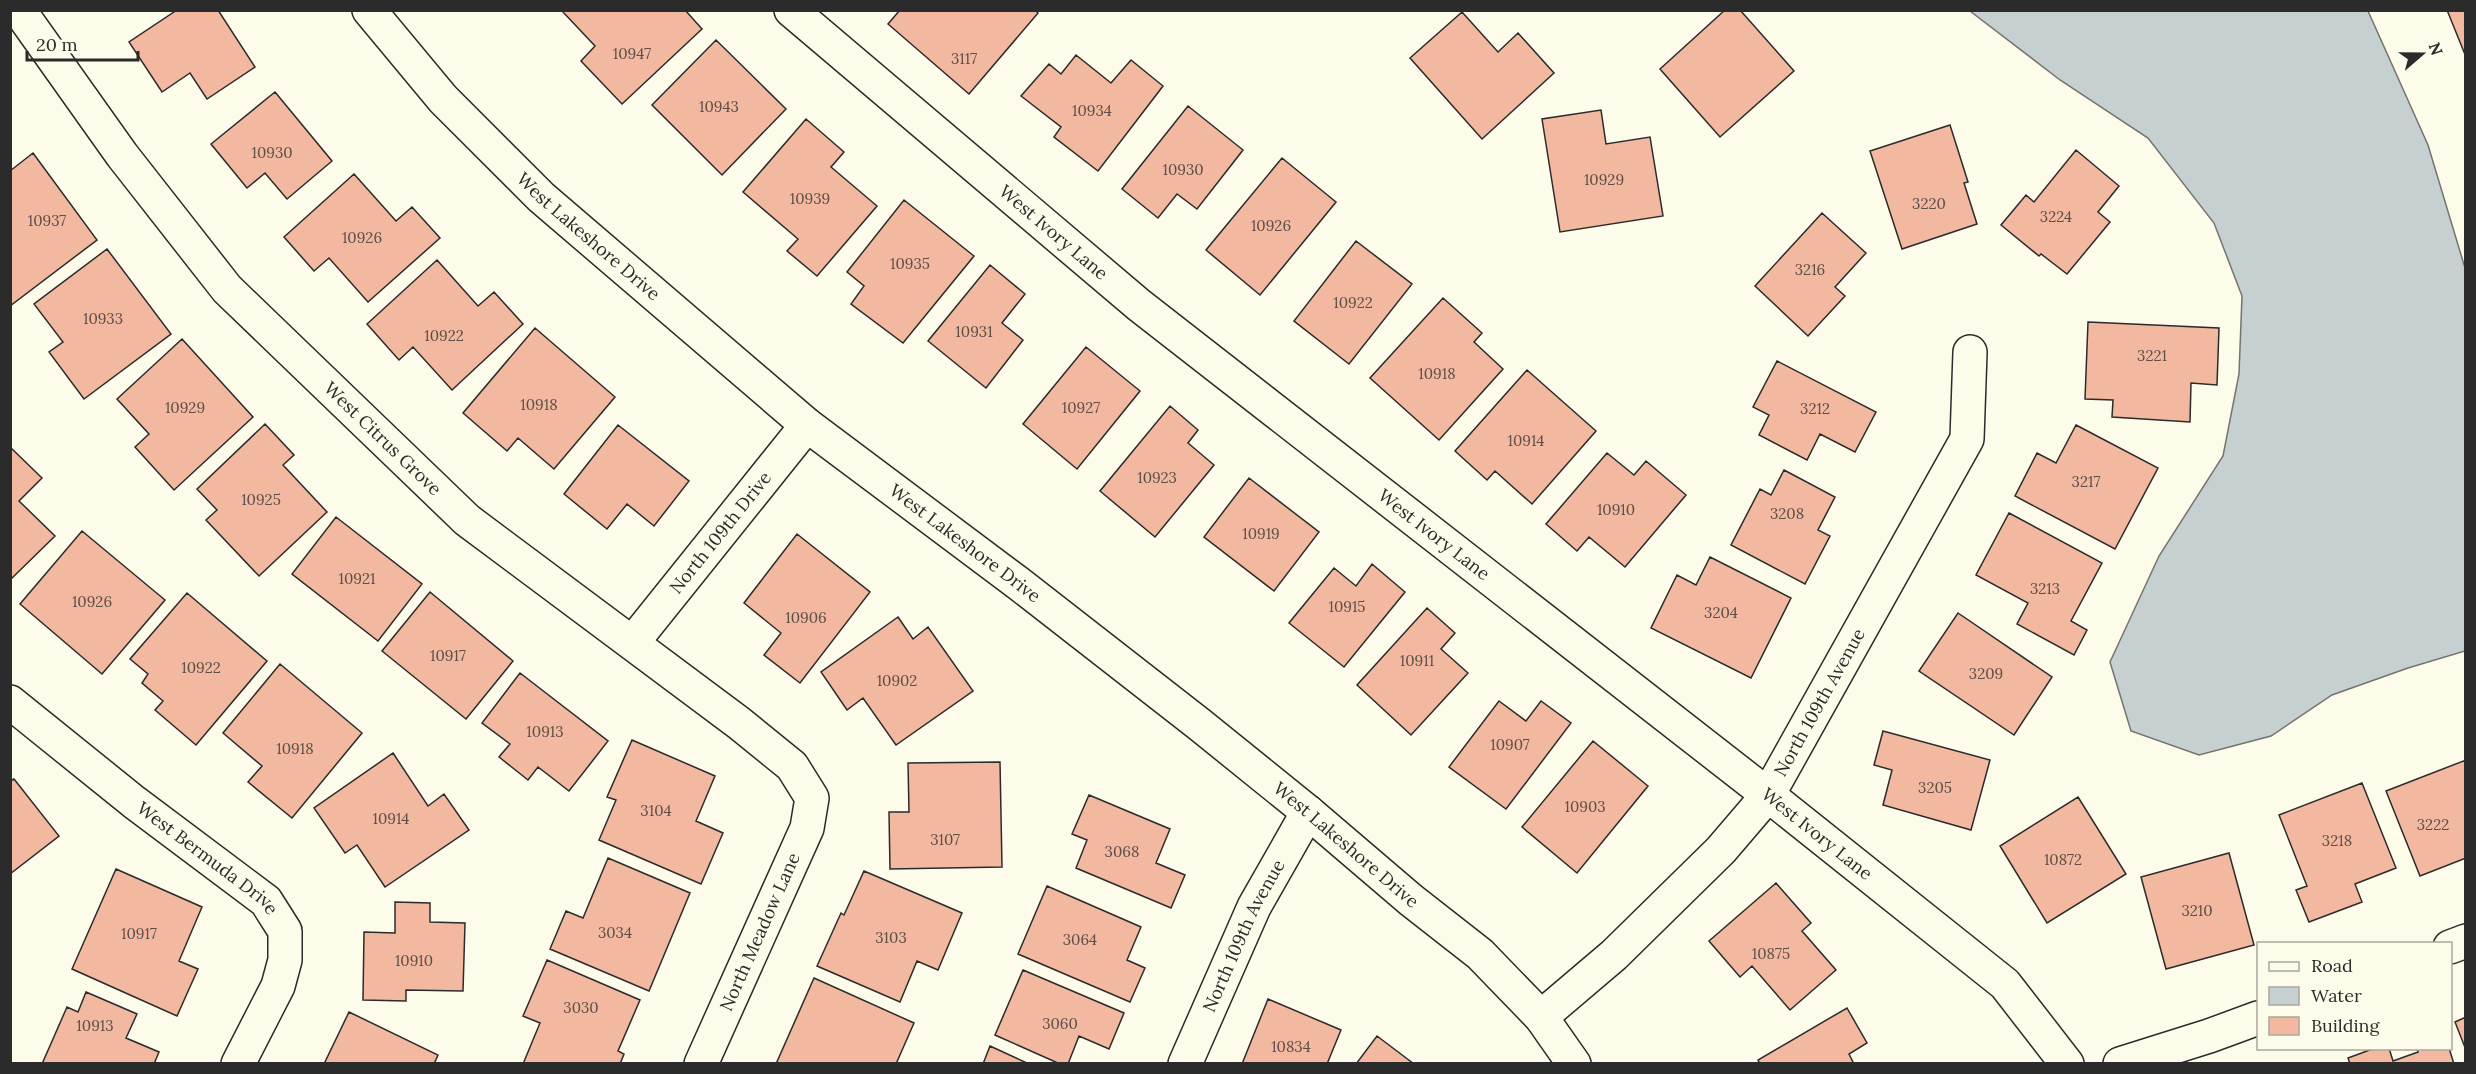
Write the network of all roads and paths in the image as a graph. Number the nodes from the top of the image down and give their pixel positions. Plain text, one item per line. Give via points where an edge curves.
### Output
1 (20, 10) edge
2 (369, 10) edge
3 (790, 10) edge
4 (1970, 352) dead end
5 (807, 425) junction
6 (633, 642) junction
7 (10, 702) edge
8 (1768, 795) junction
9 (812, 798) joint
10 (1308, 812) junction
11 (1540, 1017) junction
12 (2257, 1019) edge
13 (238, 1064) edge
14 (701, 1064) edge
15 (1185, 1064) edge
16 (1574, 1064) edge
17 (2067, 1064) edge
18 (2120, 1064) edge

1 - 6 street, West Citrus Grove via 122,155 227,289 467,520
2 - 5 street, West Lakeshore Drive via 443,99 541,196
3 - 8 street, West Ivory Lane via 1139,305
4 - 8 street, North 109th Avenue via 1967,439
5 - 6 street, North 109th Drive
5 - 10 street, West Lakeshore Drive via 1027,590
6 - 9 street, West Citrus Grove via 792,766
7 - 13 street, West Bermuda Drive via 266,901 285,931 285,960 278,986
8 - 11 street, North 109th Avenue via 1721,850 1614,955
8 - 17 street, West Ivory Lane via 2006,984
9 - 14 street, North Meadow Lane via 807,828
10 - 11 street, West Lakeshore Drive via 1480,954
10 - 15 street, North 109th Avenue via 1254,907
11 - 16 street, West Lakeshore Drive
12 - 18 street

